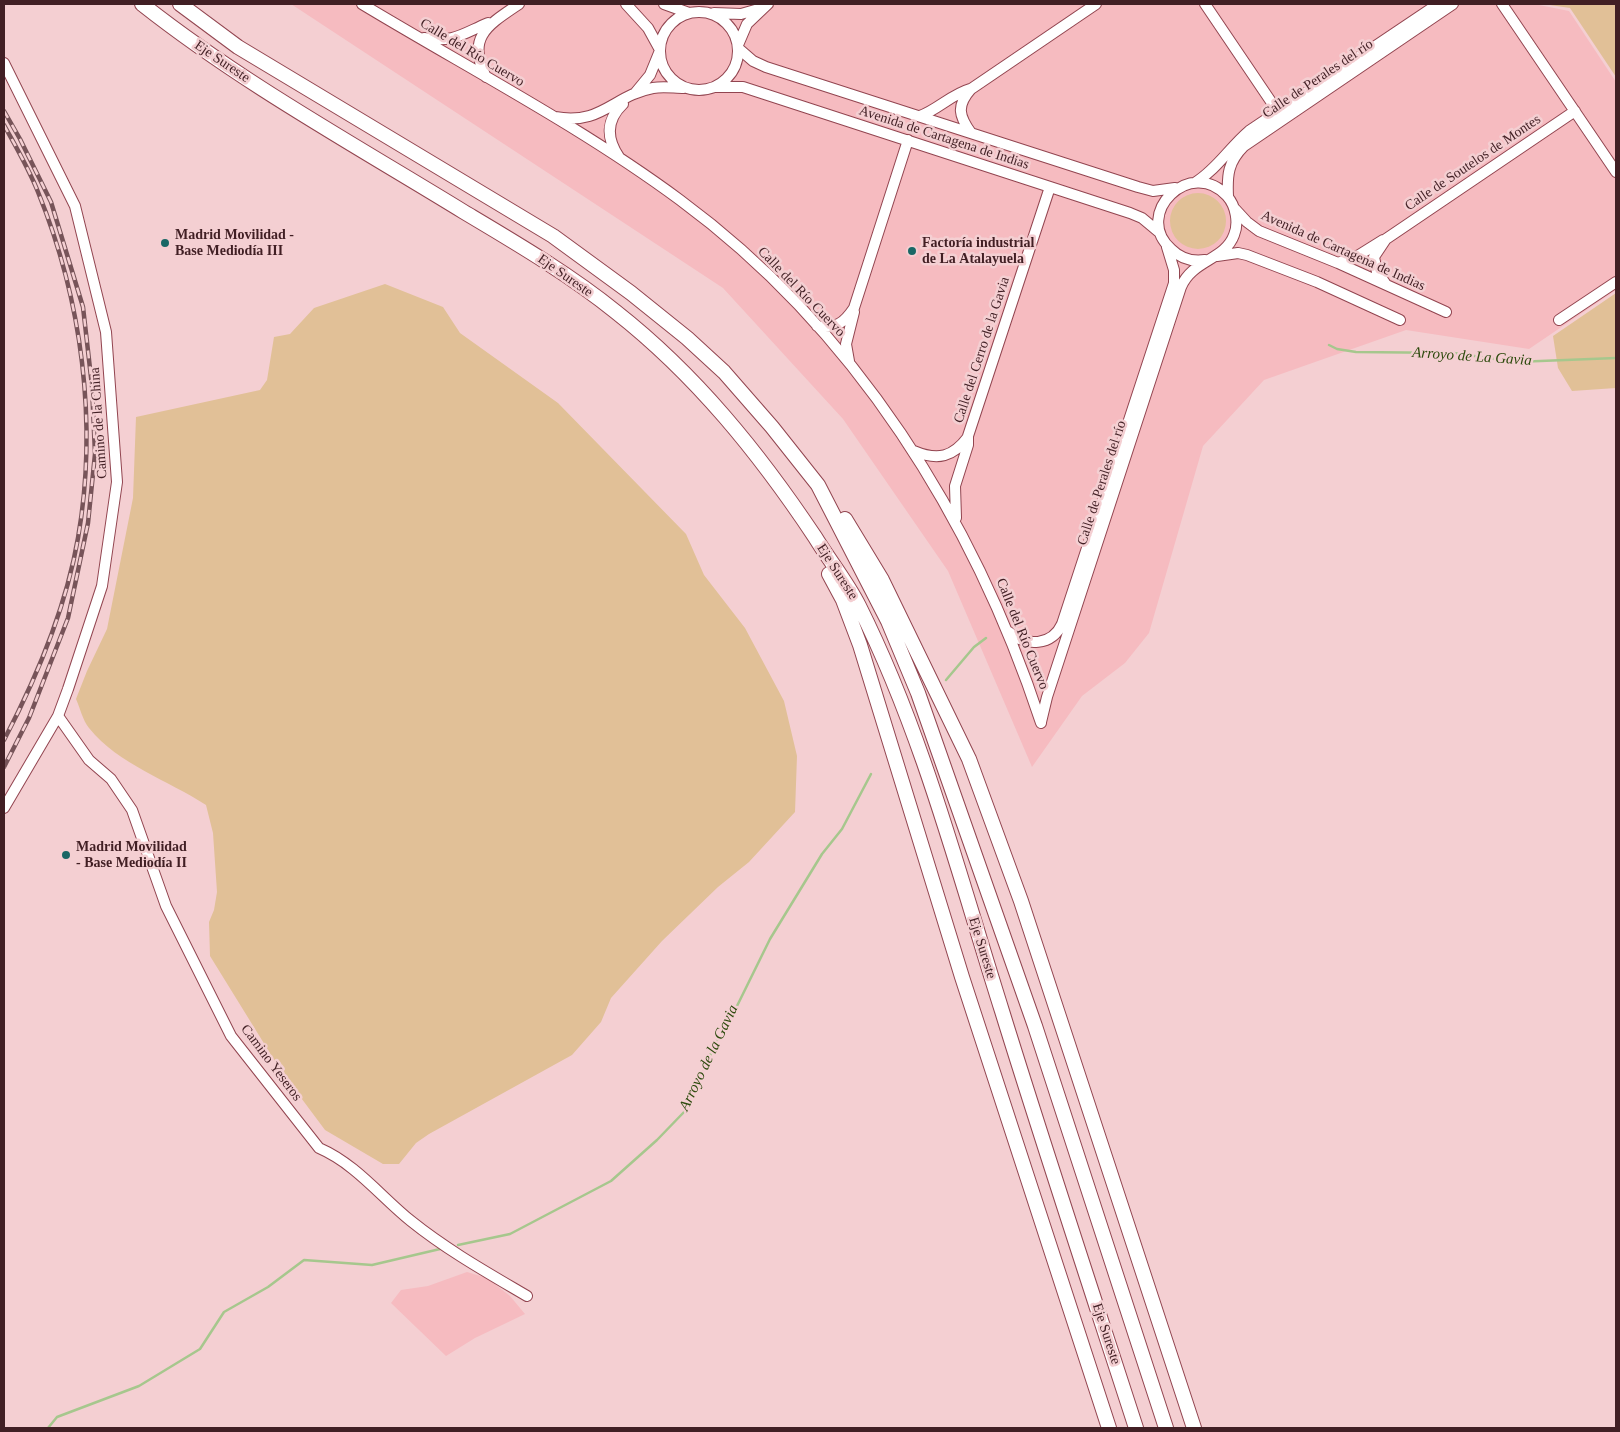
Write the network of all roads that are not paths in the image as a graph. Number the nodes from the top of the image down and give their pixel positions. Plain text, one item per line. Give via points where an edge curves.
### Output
1 (142, 4) edge
2 (180, 4) edge
3 (362, 4) edge
4 (519, 4) edge
5 (626, 4) edge
6 (664, 4) edge
7 (1096, 4) edge
8 (1205, 4) edge
9 (1438, 4) edge
10 (1454, 4) edge
11 (1502, 4) edge
12 (765, 6) edge
13 (689, 12) junction
14 (708, 13) junction
15 (496, 20) junction
16 (418, 37) junction
17 (738, 46) junction
18 (659, 50) junction
19 (4, 63) edge
20 (486, 77) junction
21 (714, 87) junction
22 (687, 88) junction
23 (971, 89) junction
24 (631, 97) junction
25 (1575, 111) junction
26 (1278, 112) junction
27 (550, 116) junction
28 (920, 116) junction
29 (971, 133) junction
30 (908, 140) junction
31 (620, 158) junction
32 (1616, 172) edge
33 (1196, 182) junction
34 (1050, 187) junction
35 (1179, 188) junction
36 (1228, 196) junction
37 (1234, 208) junction
38 (1160, 232) junction
39 (1386, 239) junction
40 (1167, 246) junction
41 (1209, 259) junction
42 (1338, 262) junction
43 (1616, 282) edge
44 (1385, 283) junction
45 (854, 308) junction
46 (1446, 312) dead end
47 (1400, 320) dead end
48 (1559, 320) dead end
49 (817, 326) junction
50 (851, 365) junction
51 (968, 436) junction
52 (914, 451) junction
53 (818, 485) junction
54 (796, 508) junction
55 (957, 524) junction
56 (1008, 630) junction
57 (58, 716) junction
58 (1041, 723) joint
59 (4, 808) edge
60 (527, 1296) dead end
61 (1109, 1428) edge
62 (1136, 1428) edge
63 (1166, 1428) edge
64 (1194, 1428) edge

1 - 54 highway, Eje Sureste via 177,32 315,124 550,264 617,312 686,374 731,422
2 - 53 highway, Eje Sureste via 238,47 552,236 631,293 724,372
3 - 16 street, Calle del Río Cuervo
4 - 15 street
5 - 18 street via 648,28
6 - 13 street
7 - 23 street
8 - 26 street
9 - 26 street, Calle de Perales del río
10 - 36 street, Calle de Perales del río via 1244,146 1230,163
11 - 25 street
12 - 14 street via 740,14
12 - 17 street via 747,24
13 - 14 street
13 - 18 street via 667,26
14 - 17 street via 729,25
15 - 16 street via 454,38
15 - 20 street via 478,44 478,58
16 - 20 street, Calle del Río Cuervo
17 - 21 street via 731,74
17 - 28 street, Avenida de Cartagena de Indias via 757,63
18 - 22 street via 666,73
18 - 24 street via 650,75
19 - 57 street, Camino de la China via 75,206 106,332 117,482 102,586
20 - 27 street, Calle del Río Cuervo
21 - 22 street via 706,90
21 - 30 street, Avenida de Cartagena de Indias via 743,87
22 - 24 street via 652,88
23 - 28 street
23 - 29 street via 961,103 960,113
24 - 27 street via 595,116
24 - 31 street via 615,112 609,127 610,141
25 - 32 street
25 - 39 street, Calle de Soutelos de Montes
26 - 33 street, Calle de Perales del río via 1237,142 1209,174
27 - 31 street, Calle del Río Cuervo
28 - 29 street, Avenida de Cartagena de Indias
29 - 35 street, Avenida de Cartagena de Indias via 1138,188 1153,191
30 - 34 street, Avenida de Cartagena de Indias
30 - 45 street
31 - 49 street, Calle del Río Cuervo via 682,201 760,266
33 - 35 street
33 - 36 street via 1213,186
34 - 38 street, Avenida de Cartagena de Indias via 1135,215
34 - 51 street, Calle del Cerro de la Gavia
35 - 38 street via 1170,194 1160,211
36 - 37 street
37 - 41 street via 1235,235 1223,251
37 - 42 street, Avenida de Cartagena de Indias via 1253,228
38 - 40 street
39 - 42 street, Calle de Soutelos de Montes via 1379,240 1349,260
39 - 44 street, Calle de Soutelos de Montes via 1374,257 1375,267
40 - 41 street via 1185,259
40 - 56 street, Calle de Perales del río via 1174,282 1062,624 1054,636 1043,641 1022,640
41 - 47 street via 1238,253 1247,255 1317,282
41 - 58 street, Calle de Perales del río via 1187,275 1181,287
42 - 44 street, Avenida de Cartagena de Indias
43 - 48 street
44 - 46 street, Avenida de Cartagena de Indias
45 - 49 street via 838,326
45 - 50 street via 846,344
49 - 50 street, Calle del Río Cuervo
50 - 52 street, Calle del Río Cuervo
51 - 52 street, Calle del Cerro de la Gavia via 949,455 936,457
51 - 55 street, Calle del Cerro de la Gavia via 955,486
52 - 55 street, Calle del Río Cuervo
53 - 63 highway, Eje Sureste via 888,621 918,693 1035,1026
53 - 64 highway via 848,523 882,580 969,760 1021,901
54 - 61 highway via 843,600 860,646
54 - 62 highway, Eje Sureste via 857,601 889,671 934,795
55 - 56 street, Calle del Río Cuervo
56 - 58 street, Calle del Río Cuervo
57 - 59 street, Camino de la China
57 - 60 street, Camino Yeseros via 89,760 111,779 132,810 166,906 232,1036 319,1148 371,1184 412,1222

